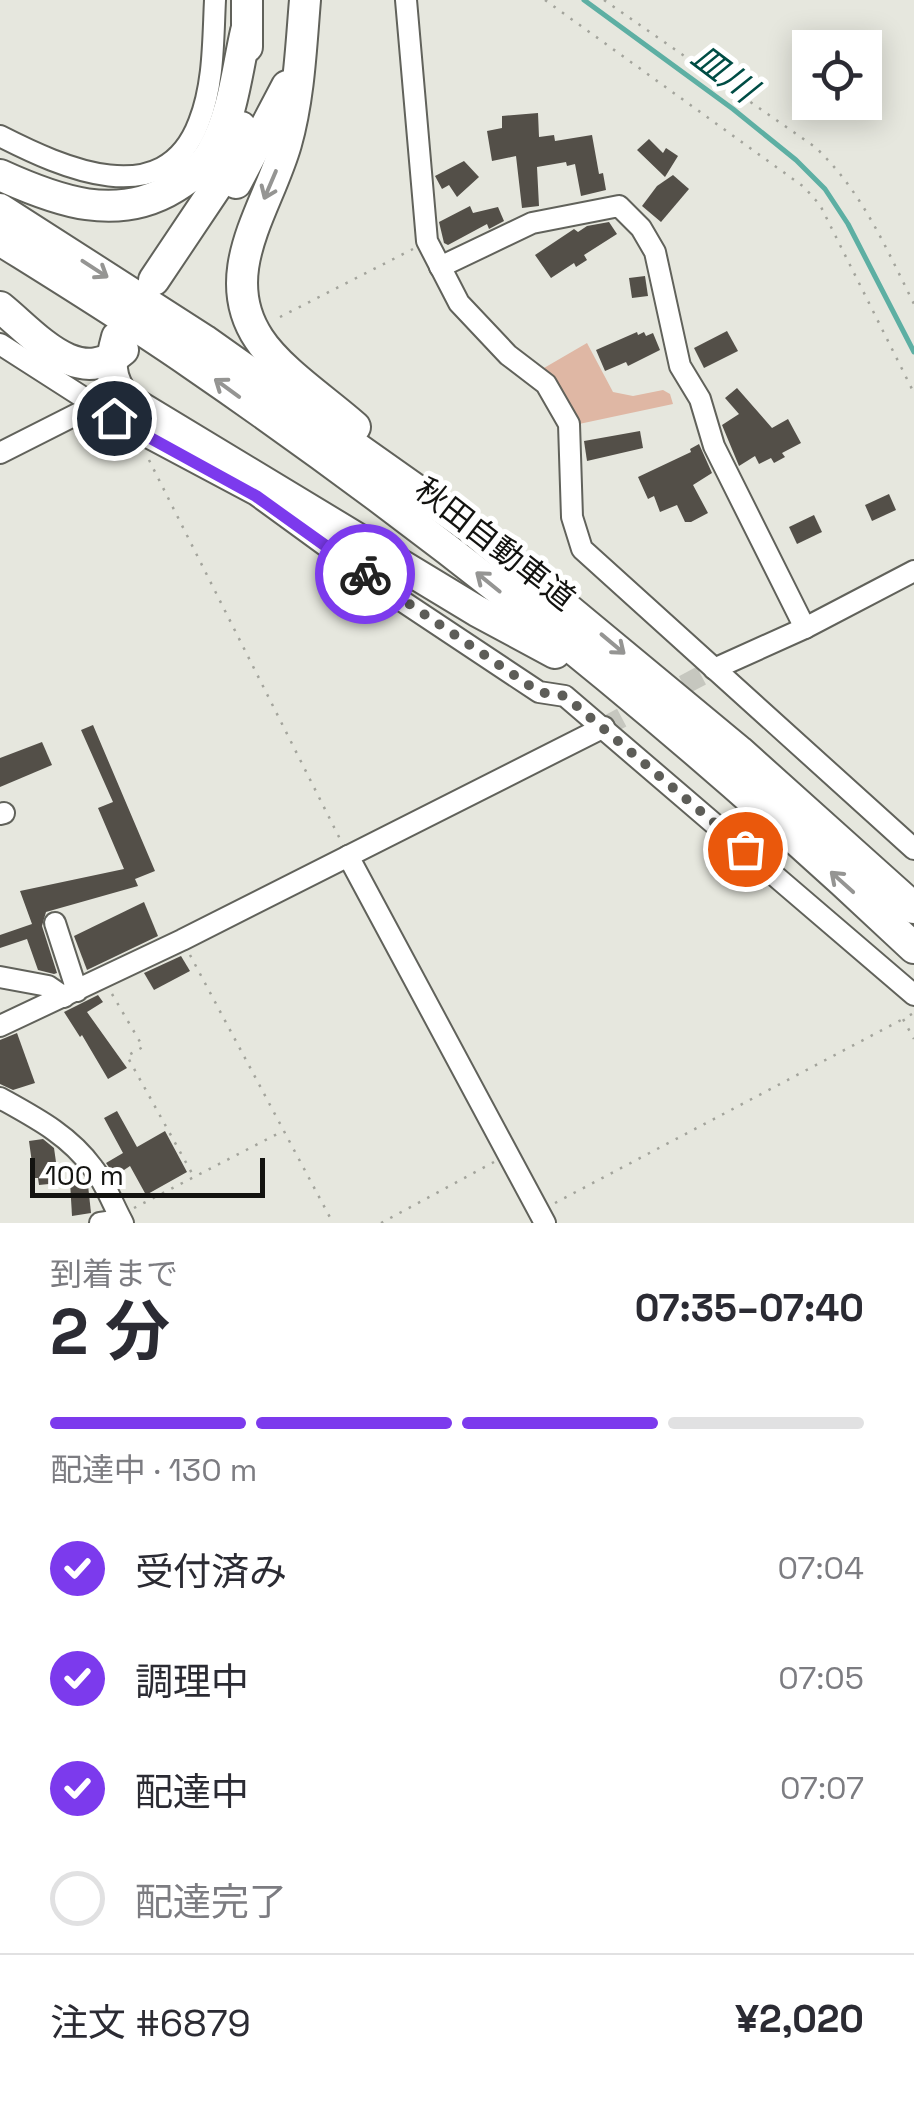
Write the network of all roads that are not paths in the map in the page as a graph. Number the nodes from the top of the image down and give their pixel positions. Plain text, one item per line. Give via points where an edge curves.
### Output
1 (216, 0) edge
2 (247, 0) edge
3 (305, 0) edge
4 (406, 0) edge
5 (246, 31) junction
6 (300, 56) junction
7 (0, 136) edge
8 (0, 175) edge
9 (0, 209) edge
10 (0, 240) edge
11 (440, 267) junction
12 (0, 307) edge
13 (0, 344) edge
14 (93, 406) junction
15 (0, 453) edge
16 (470, 528) junction
17 (914, 570) edge
18 (804, 628) junction
19 (714, 669) junction
20 (624, 690) junction
21 (604, 727) junction
22 (914, 850) edge
23 (348, 856) junction
24 (914, 908) edge
25 (55, 923) dead end
26 (914, 948) edge
27 (0, 977) edge
28 (70, 994) junction
29 (914, 995) edge
30 (0, 1026) edge
31 (0, 1098) edge
32 (542, 1218) edge
33 (116, 1220) edge

1 - 7 street via 199,124 176,156 147,174 111,177 58,165
2 - 5 highway
3 - 6 highway
4 - 11 street via 427,241
5 - 6 highway via 247,100 230,160 161,285 257,148
5 - 8 highway via 212,151 167,192 131,205 90,206
6 -> 16 highway via 286,147 244,254 243,300 250,321 270,353
9 -> 16 highway, 秋田自動車道 via 204,340
20 -> 10 highway, 秋田自動車道 via 387,504 190,362
11 - 18 street via 532,223 619,206 655,252 680,366
11 - 19 street via 459,303 546,384 569,424 572,517 582,549
12 - 20 highway via 74,363 92,366 119,347 115,386 126,398 477,611
13 - 14 street
14 - 15 street
14 - 21 street via 256,496 539,692 565,696
16 -> 24 highway, 秋田自動車道
17 - 18 street
18 - 19 street
19 - 22 street
26 -> 20 highway, 秋田自動車道
21 - 23 street
21 - 29 street
23 - 28 street
23 - 32 street
25 - 28 street
27 - 28 street
28 - 30 street
31 - 33 street via 71,1142 96,1170

